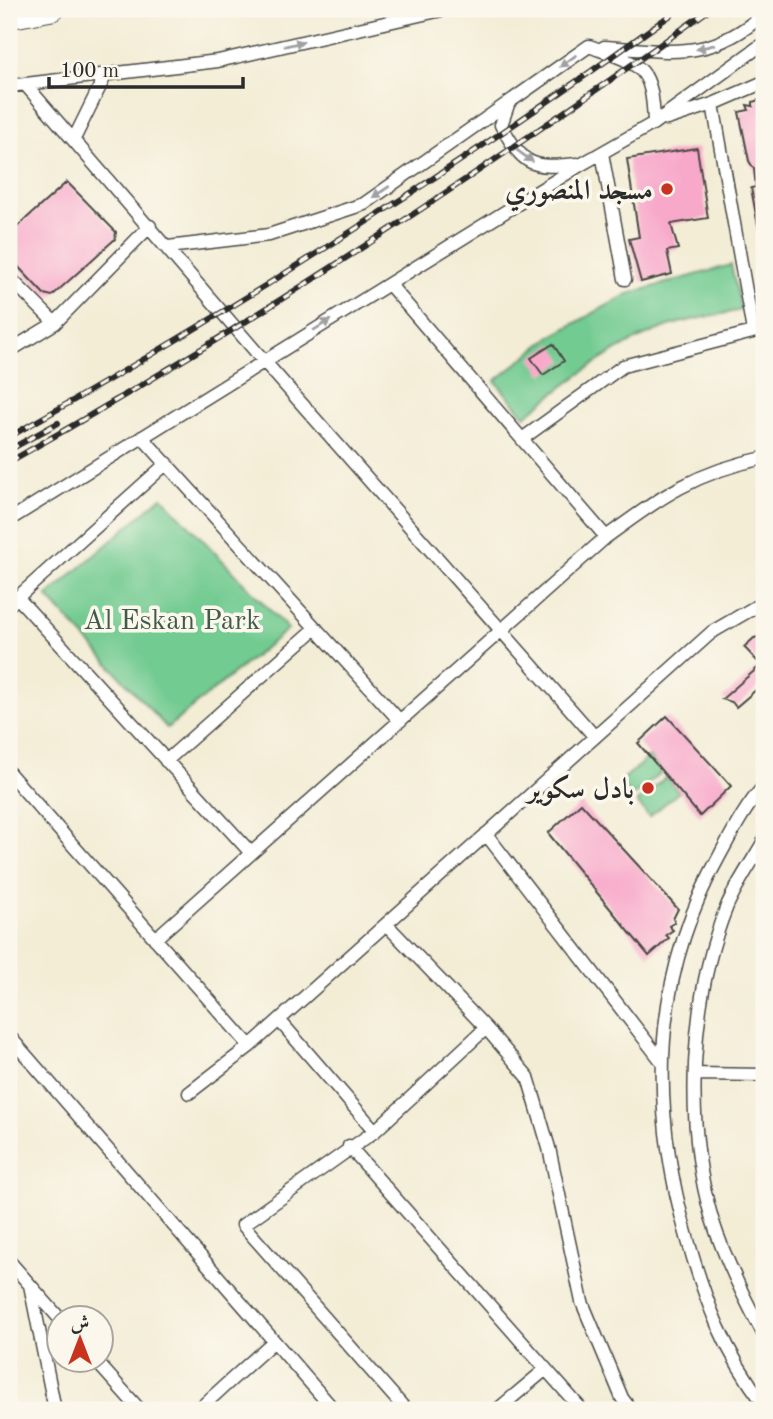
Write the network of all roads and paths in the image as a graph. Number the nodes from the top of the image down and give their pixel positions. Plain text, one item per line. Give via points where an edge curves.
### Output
1 (52, 9) edge
2 (446, 9) edge
3 (764, 14) edge
4 (9, 17) edge
5 (764, 43) edge
6 (589, 46) junction
7 (106, 74) junction
8 (764, 82) edge
9 (26, 84) junction
10 (9, 86) edge
11 (713, 104) junction
12 (509, 105) junction
13 (654, 124) junction
14 (74, 139) junction
15 (603, 153) junction
16 (582, 164) junction
17 (150, 226) junction
18 (168, 247) junction
19 (9, 277) edge
20 (625, 279) dead end
21 (389, 284) junction
22 (55, 323) junction
23 (759, 330) edge
24 (9, 351) edge
25 (264, 361) junction
26 (142, 437) junction
27 (522, 439) junction
28 (764, 458) edge
29 (167, 463) junction
30 (9, 520) edge
31 (606, 537) junction
32 (13, 601) edge
33 (764, 602) edge
34 (316, 628) junction
35 (501, 631) junction
36 (400, 721) junction
37 (595, 737) junction
38 (166, 761) junction
39 (9, 773) edge
40 (764, 786) edge
41 (486, 834) junction
42 (764, 841) edge
43 (251, 853) junction
44 (386, 923) junction
45 (155, 939) junction
46 (279, 1020) junction
47 (486, 1028) junction
48 (9, 1036) edge
49 (250, 1046) junction
50 (660, 1059) junction
51 (696, 1074) junction
52 (764, 1075) edge
53 (190, 1093) dead end
54 (375, 1131) junction
55 (349, 1146) junction
56 (9, 1261) edge
57 (30, 1285) junction
58 (47, 1304) edge
59 (762, 1328) edge
60 (274, 1341) junction
61 (546, 1369) junction
62 (108, 1374) edge
63 (764, 1404) edge
64 (55, 1410) edge
65 (140, 1410) edge
66 (198, 1410) edge
67 (334, 1410) edge
68 (407, 1410) edge
69 (497, 1410) edge
70 (582, 1410) edge
71 (631, 1410) edge

1 - 4 highway
7 -> 2 street via 218,61
3 -> 6 street via 714,47 686,52
5 - 13 street
6 -> 12 street
6 - 13 street via 636,63 649,79
7 - 9 street
7 - 14 street
8 - 11 street
9 - 10 street
9 - 14 street
11 - 13 street
11 - 23 street
12 -> 16 street via 501,125 517,153 542,168
12 -> 18 street via 364,204 269,235
13 - 15 street
14 - 17 street
15 - 16 street
15 - 20 street
16 - 21 street
17 - 18 street
17 - 22 street
18 - 25 street
19 - 22 street
25 -> 21 street
21 - 27 street
22 - 24 street
23 - 27 street via 623,366
25 - 26 street
25 - 35 street
26 - 29 street
26 - 30 street
27 - 31 street
28 - 31 street via 730,465 670,491
29 - 32 street
29 - 34 street
31 - 35 street
32 - 38 street
33 - 37 street via 712,632
34 - 36 street
34 - 38 street
35 - 36 street
35 - 37 street
36 - 43 street
37 - 41 street
38 - 43 street
39 - 45 street
40 - 50 street via 750,802 701,888 673,978
41 - 44 street
41 - 50 street
42 - 51 street via 728,904 710,962
43 - 45 street
44 - 46 street
44 - 47 street
45 - 49 street
46 - 49 street
46 - 54 street
47 - 54 street
47 - 71 street via 528,1077 550,1148 582,1302
48 - 60 street
49 - 53 street
50 - 63 street via 670,1179 704,1300 737,1368
51 - 52 street
51 - 59 street via 700,1168 712,1220 739,1291
54 - 55 street
55 - 61 street
55 - 68 street via 243,1224
56 - 57 street
57 - 58 street
57 - 64 street
60 - 66 street
60 - 67 street
61 - 69 street
61 - 70 street
62 - 65 street

